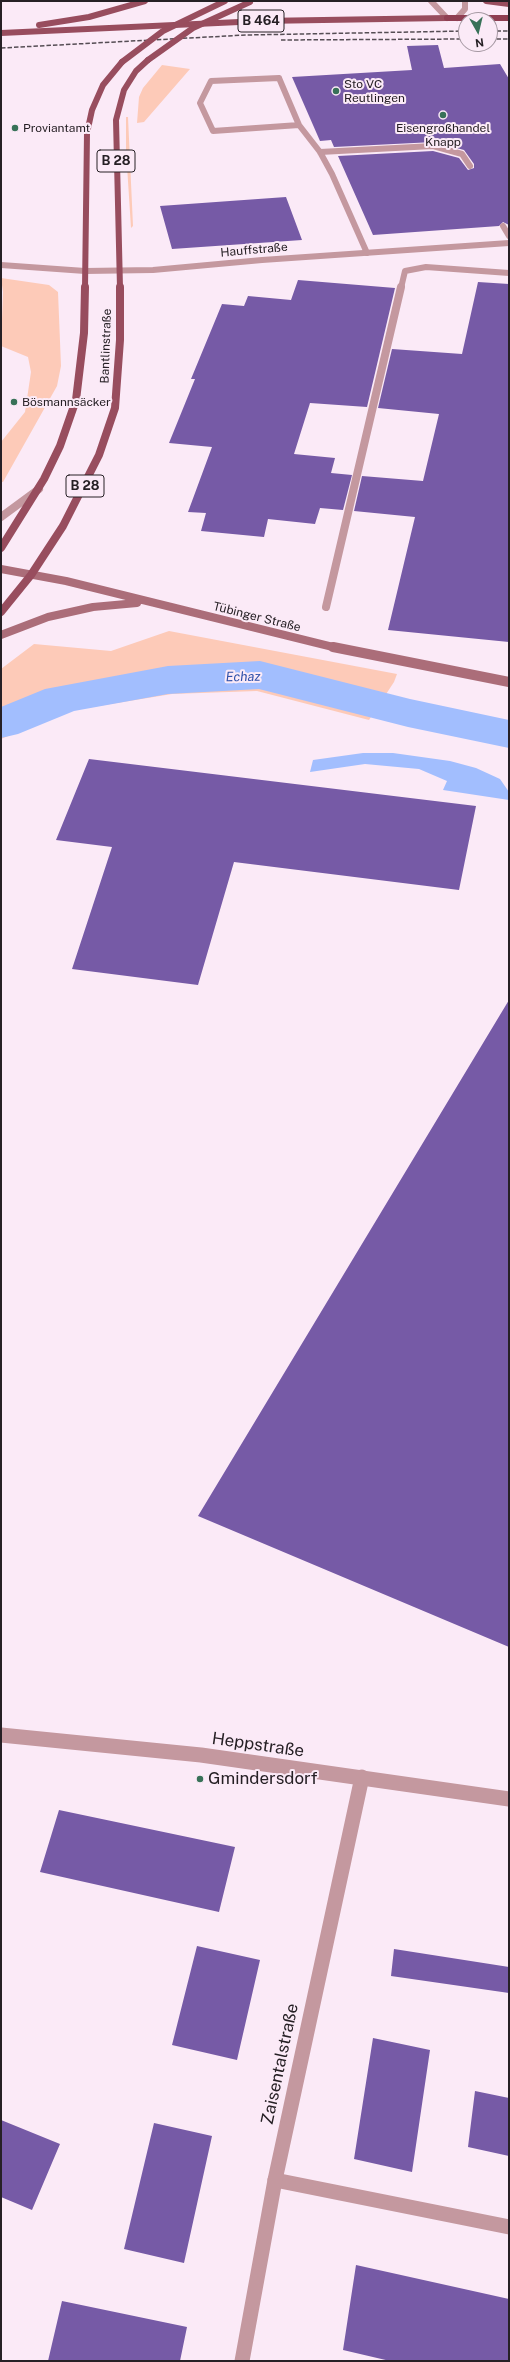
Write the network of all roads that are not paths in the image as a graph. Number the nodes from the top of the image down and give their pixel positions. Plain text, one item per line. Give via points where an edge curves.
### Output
1 (120, 1) edge
2 (145, 1) edge
3 (225, 1) edge
4 (252, 1) edge
5 (431, 1) edge
6 (465, 1) edge
7 (486, 1) edge
8 (509, 4) edge
9 (462, 12) edge
10 (448, 18) junction
11 (458, 18) edge
12 (498, 18) edge
13 (509, 18) edge
14 (54, 22) junction
15 (1, 32) edge
16 (299, 125) junction
17 (320, 152) junction
18 (470, 166) dead end
19 (503, 226) dead end
20 (509, 236) edge
21 (509, 243) edge
22 (367, 253) junction
23 (1, 265) edge
24 (85, 271) junction
25 (120, 271) junction
26 (509, 273) edge
27 (39, 489) junction
28 (1, 517) edge
29 (1, 548) edge
30 (1, 569) edge
31 (31, 575) junction
32 (147, 602) junction
33 (326, 607) dead end
34 (1, 612) edge
35 (1, 635) edge
36 (509, 682) edge
37 (1, 1735) edge
38 (362, 1777) junction
39 (509, 1798) edge
40 (275, 2180) junction
41 (509, 2227) edge
42 (242, 2361) edge

1 - 14 main road, B 464
2 - 14 main road via 89,17
3 - 24 main road, Bantlinstraße / B 28, bridge via 164,31 122,62 103,85 89,122 85,158
4 - 25 main road, Bantlinstraße / B 28, bridge via 193,28 148,60 128,83 117,109
5 - 10 street
6 - 9 street
7 - 8 main road
10 - 11 highway, B 464
10 - 15 main road, B 464 via 261,21
12 - 13 highway, B 464
14 - 15 main road, B 464
16 - 16 street via 279,78 211,81 200,103 213,130
16 - 17 street
17 - 18 street via 433,146 462,154
17 - 22 street
19 - 20 street
21 - 22 street, Hauffstraße
22 - 25 street, Hauffstraße
23 - 24 street, Hauffstraße
24 - 25 street, Hauffstraße
24 - 27 main road, Bantlinstraße / B 28 via 83,354 76,400 60,446
25 - 31 main road, Bantlinstraße / B 28 via 117,397 109,430 76,504
26 - 33 street via 426,267 405,272
27 - 28 street
27 - 29 main road, Bantlinstraße / B 28
30 - 31 main road, Tübinger Straße
31 - 32 main road, Tübinger Straße
31 - 34 main road, Bantlinstraße / B 28
32 - 35 main road via 70,612 30,623
32 - 36 main road, Tübinger Straße via 349,651
37 - 38 street, Heppstraße via 201,1755
38 - 39 street, Heppstraße
38 - 40 street, Zaisentalstraße
40 - 41 street
40 - 42 street, Zaisentalstraße

